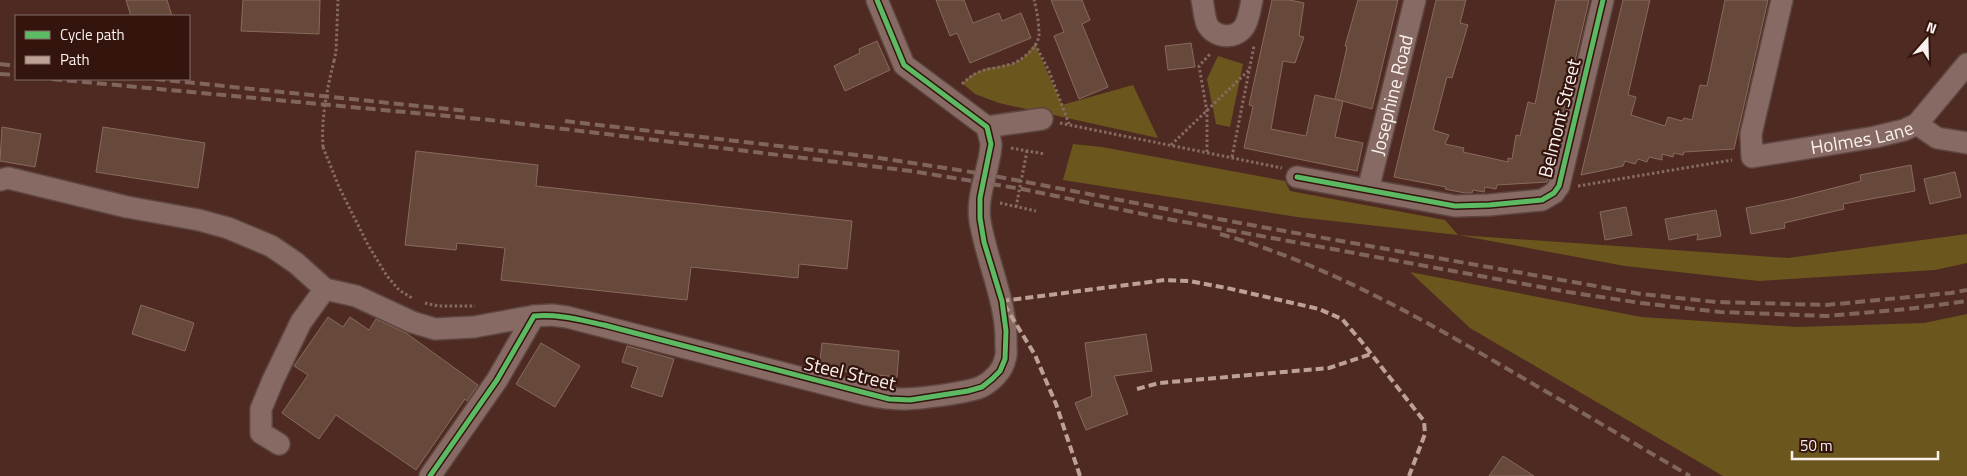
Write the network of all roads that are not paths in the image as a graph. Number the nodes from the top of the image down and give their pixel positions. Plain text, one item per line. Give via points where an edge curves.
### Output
1 (877, 0) edge
2 (1202, 0) edge
3 (1252, 0) edge
4 (1415, 0) edge
5 (1603, 0) edge
6 (1782, 0) edge
7 (1967, 64) edge
8 (1042, 119) road end
9 (1916, 124) junction
10 (989, 136) junction
11 (1967, 143) edge
12 (1297, 177) road end
13 (0, 180) edge
14 (1368, 190) junction
15 (325, 289) junction
16 (534, 316) junction
17 (279, 444) dead end
18 (430, 476) edge

1 - 10 street via 904,65 950,98
2 - 3 street via 1208,25 1215,32 1235,32
4 - 14 street, Josephine Road
5 - 14 street, Belmont Street via 1560,186 1554,193 1542,200 1455,206
6 - 9 street, Holmes Lane via 1751,134 1752,157 1875,137
7 - 9 street
8 - 10 street
9 - 11 street, Holmes Lane via 1938,138
10 - 16 street, Steel Street via 980,218 1002,302 1006,359 982,387 910,400 889,399 604,325 552,315
12 - 14 street, Belmont Street
13 - 15 street via 8,178 228,228 271,246
15 - 16 street, Steel Street via 356,296 435,329 459,329
15 - 17 street via 301,322 261,409 261,433
16 - 18 street via 497,380

